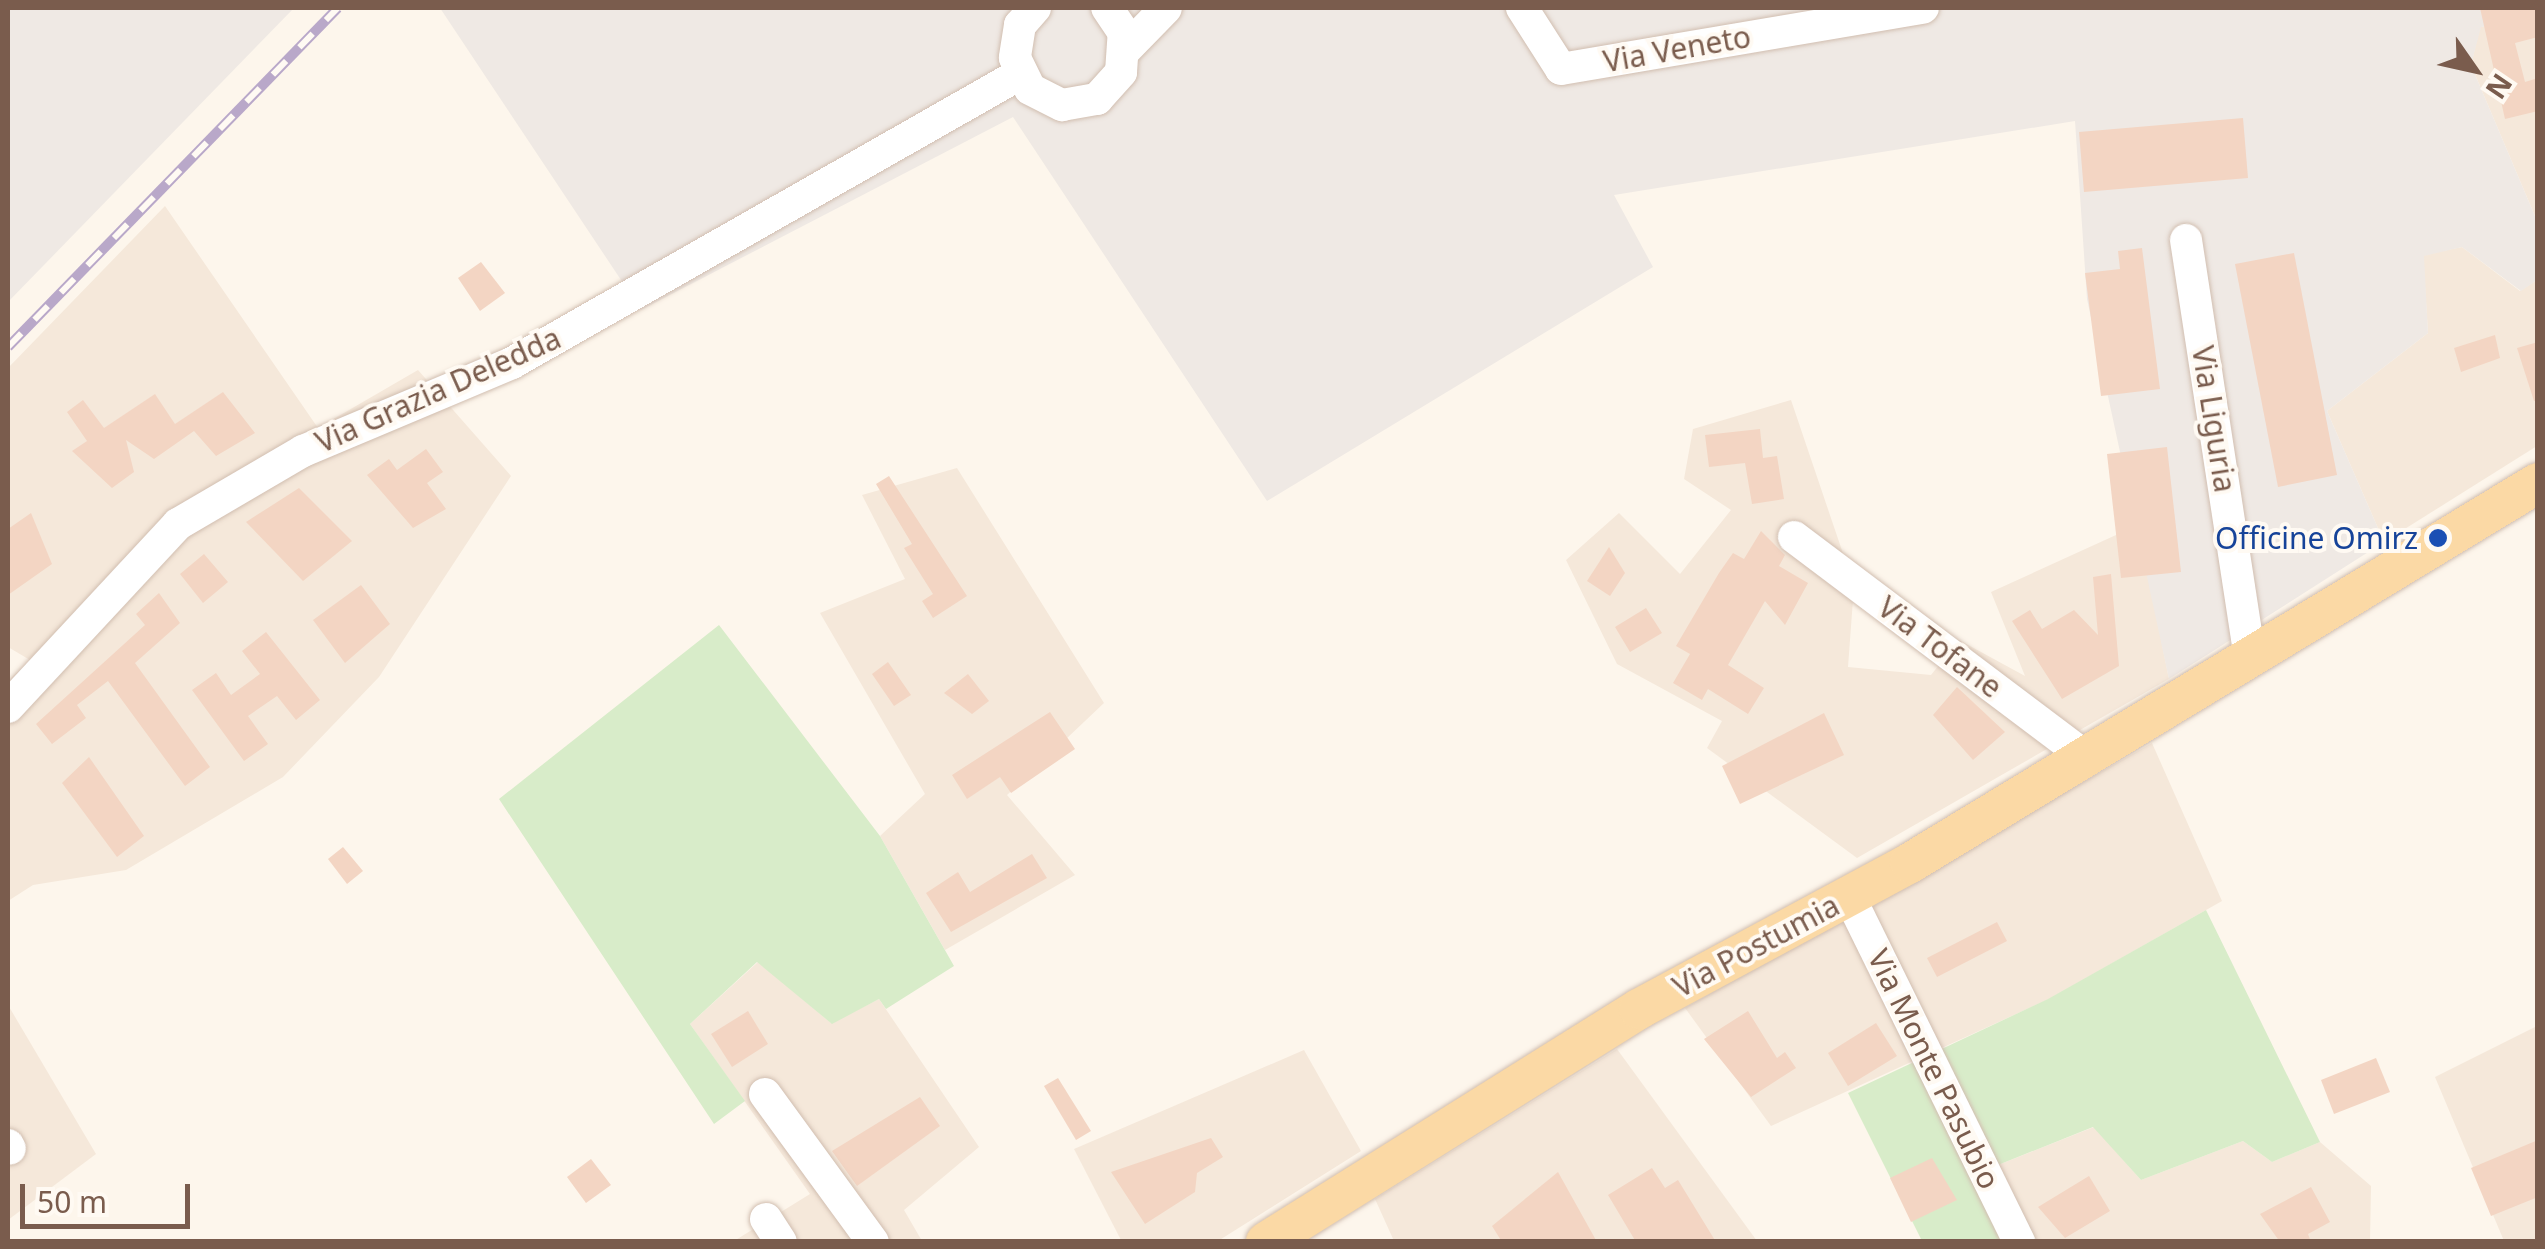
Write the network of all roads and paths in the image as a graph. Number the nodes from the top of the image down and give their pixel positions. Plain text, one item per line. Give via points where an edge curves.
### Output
1 (1035, 8) edge
2 (1106, 8) edge
3 (1166, 8) edge
4 (1522, 8) edge
5 (1924, 8) edge
6 (1126, 49) junction
7 (1020, 74) junction
8 (2186, 240) dead end
9 (2538, 483) edge
10 (1794, 537) dead end
11 (2250, 658) junction
12 (8, 707) edge
13 (2086, 757) junction
14 (1850, 896) junction
15 (765, 1094) dead end
16 (873, 1242) edge
17 (1266, 1242) edge
18 (2018, 1242) edge

1 - 7 street via 1015,41
2 - 6 street
3 - 6 street
4 - 5 street, Via Veneto via 1561,69
6 - 7 street via 1112,87 1080,105 1044,100
7 - 12 street, Via Grazia Deledda via 512,363 303,451 178,524
8 - 11 street, Via Liguria
9 - 11 main road, Via Postumia
10 - 13 street, Via Tofane
11 - 13 main road, Via Postumia
13 - 14 main road, Via Postumia
14 - 17 main road, Via Postumia via 1639,1010
14 - 18 street, Via Monte Pasubio
15 - 16 street

